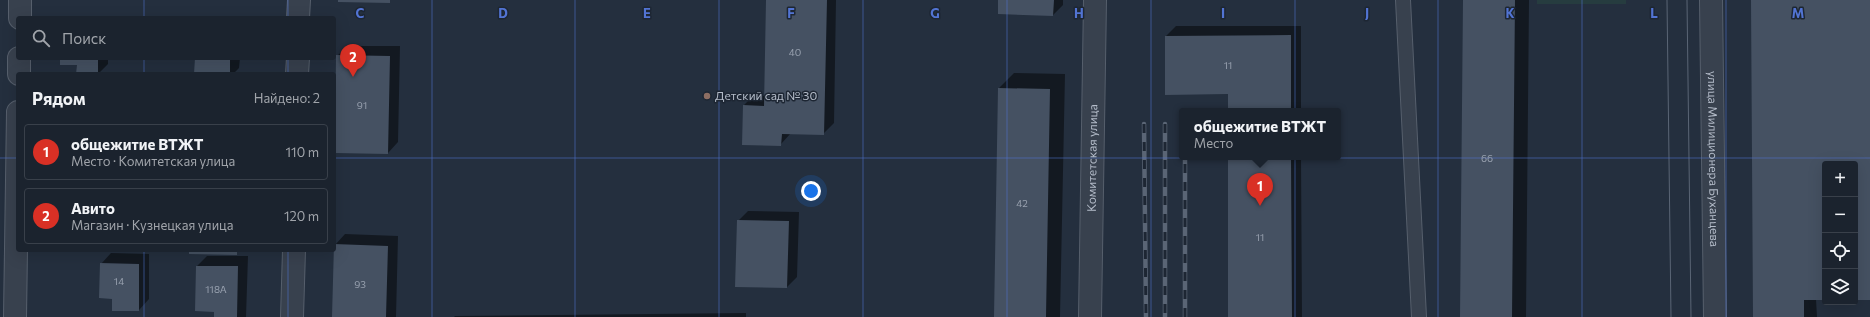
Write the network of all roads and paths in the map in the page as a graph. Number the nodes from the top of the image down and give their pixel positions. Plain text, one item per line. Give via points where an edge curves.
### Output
1 (20, 0) edge
2 (299, 0) edge
3 (1095, 0) edge
4 (1403, 0) edge
5 (1711, 0) edge
6 (20, 16) edge
7 (298, 16) edge
8 (19, 60) edge
9 (298, 60) edge
10 (19, 72) edge
11 (297, 72) edge
12 (16, 249) edge
13 (294, 252) edge
14 (15, 317) edge
15 (292, 317) edge
16 (1090, 317) edge
17 (1419, 317) edge
18 (1715, 317) edge

1 - 6 street
2 - 7 street
3 - 16 street, Комитетская улица
4 - 17 lane
5 - 18 street, улица Милиционера Буханцева
8 - 10 street
9 - 11 street
12 - 14 street
13 - 15 street

